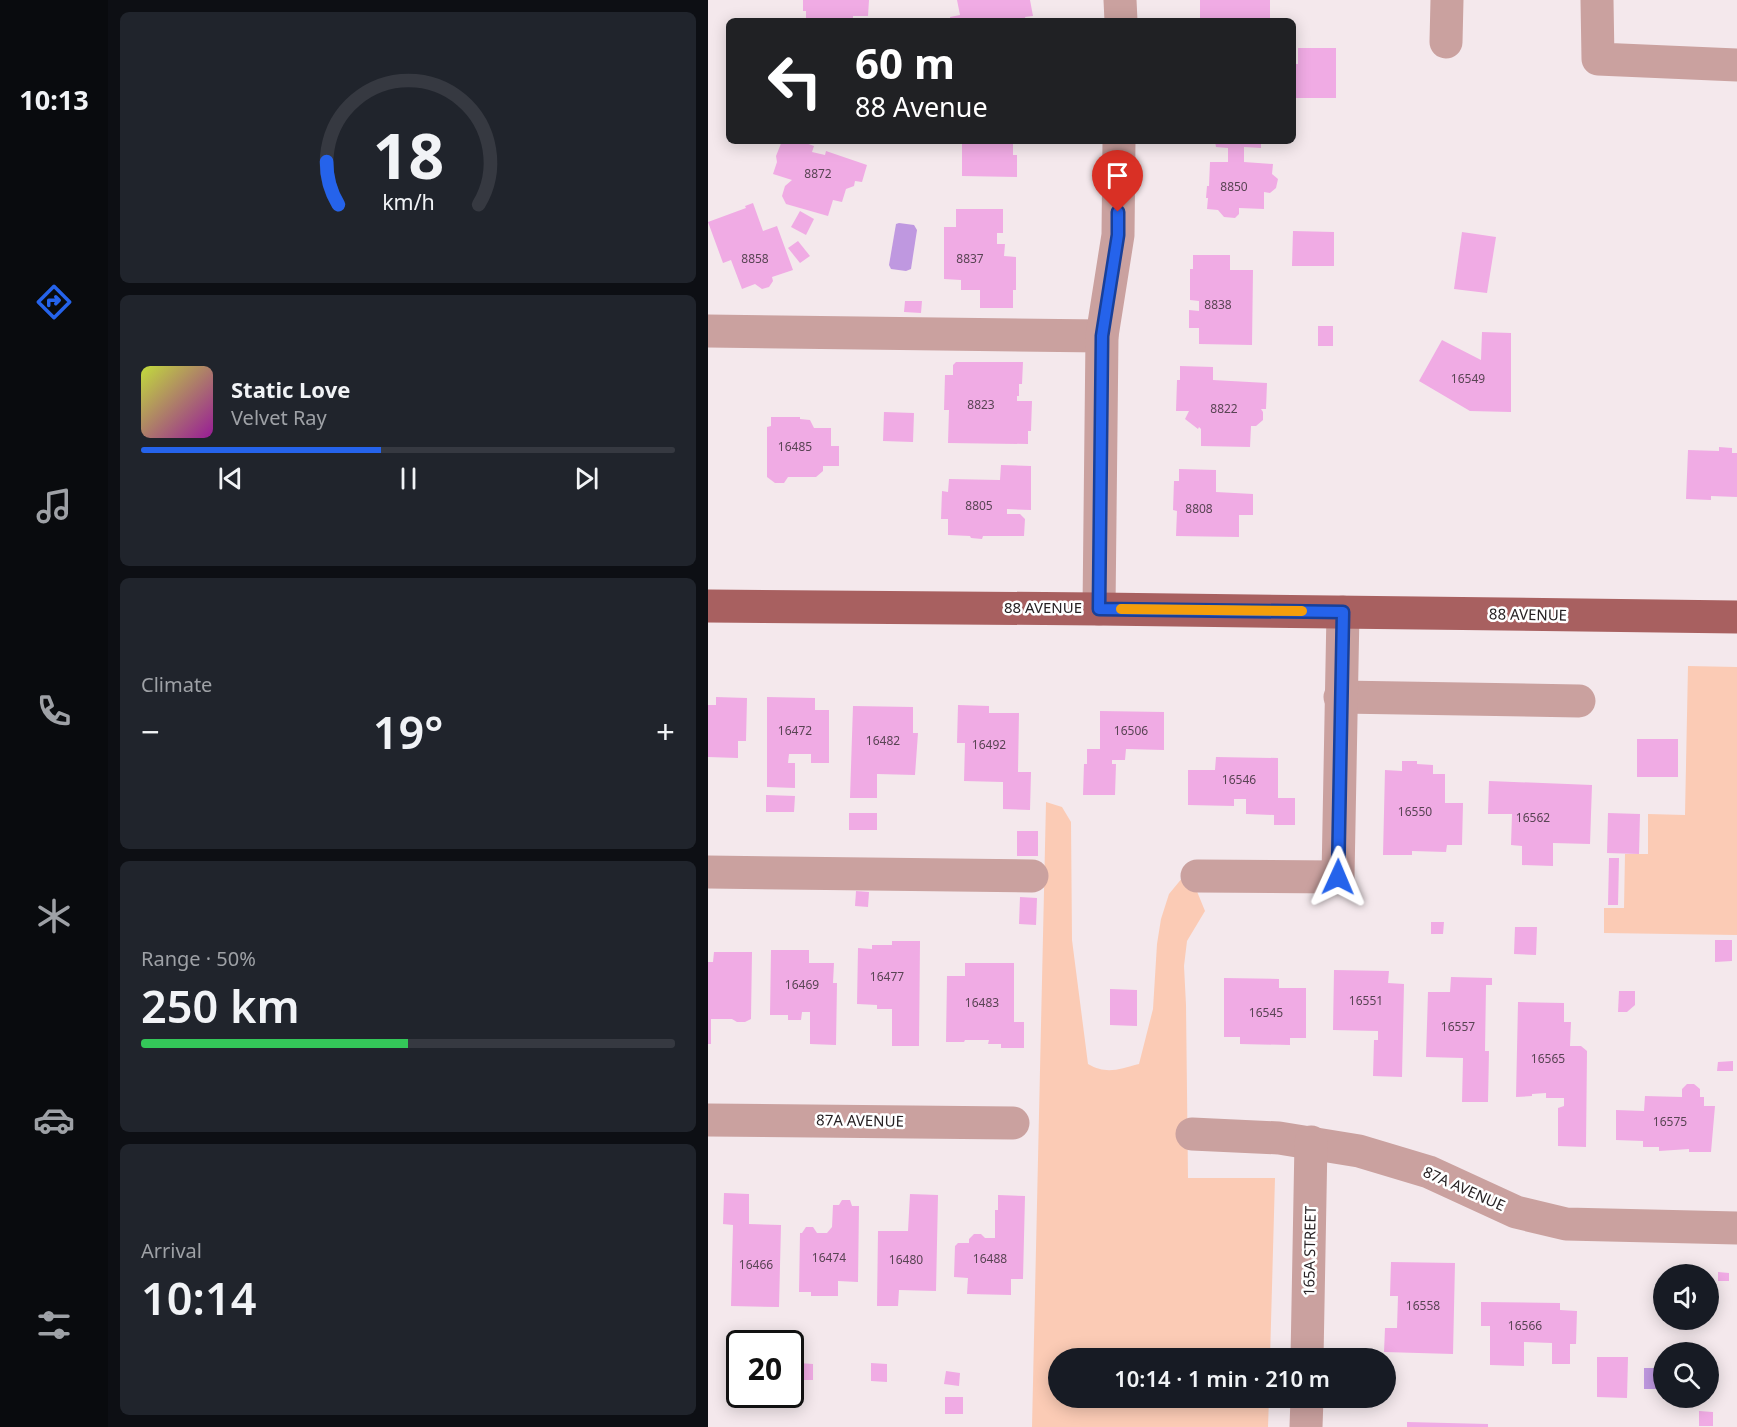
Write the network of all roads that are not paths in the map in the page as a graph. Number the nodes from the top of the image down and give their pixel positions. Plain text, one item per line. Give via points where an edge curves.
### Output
1 (1120, 0) edge
2 (1447, 0) edge
3 (1597, 0) edge
4 (1120, 18) edge
5 (1446, 42) dead end
6 (1737, 65) edge
7 (1119, 144) edge
8 (708, 331) edge
9 (1102, 336) junction
10 (708, 606) edge
11 (1099, 609) junction
12 (1343, 612) junction
13 (1737, 617) edge
14 (1340, 697) junction
15 (1579, 701) dead end
16 (708, 872) edge
17 (1032, 876) dead end
18 (1197, 876) dead end
19 (708, 1120) edge
20 (1013, 1123) dead end
21 (1192, 1134) dead end
22 (1311, 1142) junction
23 (1737, 1228) edge
24 (1308, 1348) edge
25 (1307, 1408) edge
26 (1306, 1427) edge

1 - 4 street
2 - 5 street
3 - 6 street via 1598,59
7 - 9 street via 1118,235
8 - 9 street
9 - 11 street
10 - 11 main road, 88 AVENUE
11 - 12 main road, 88 AVENUE
12 - 13 main road, 88 AVENUE
12 - 14 street
14 - 15 street
14 - 18 street via 1338,877
16 - 17 street
19 - 20 street, 87A AVENUE
21 - 22 street, 87A AVENUE
22 - 23 street, 87A AVENUE via 1395,1161 1516,1212 1566,1224
22 - 24 street, 165A STREET
25 - 26 street

